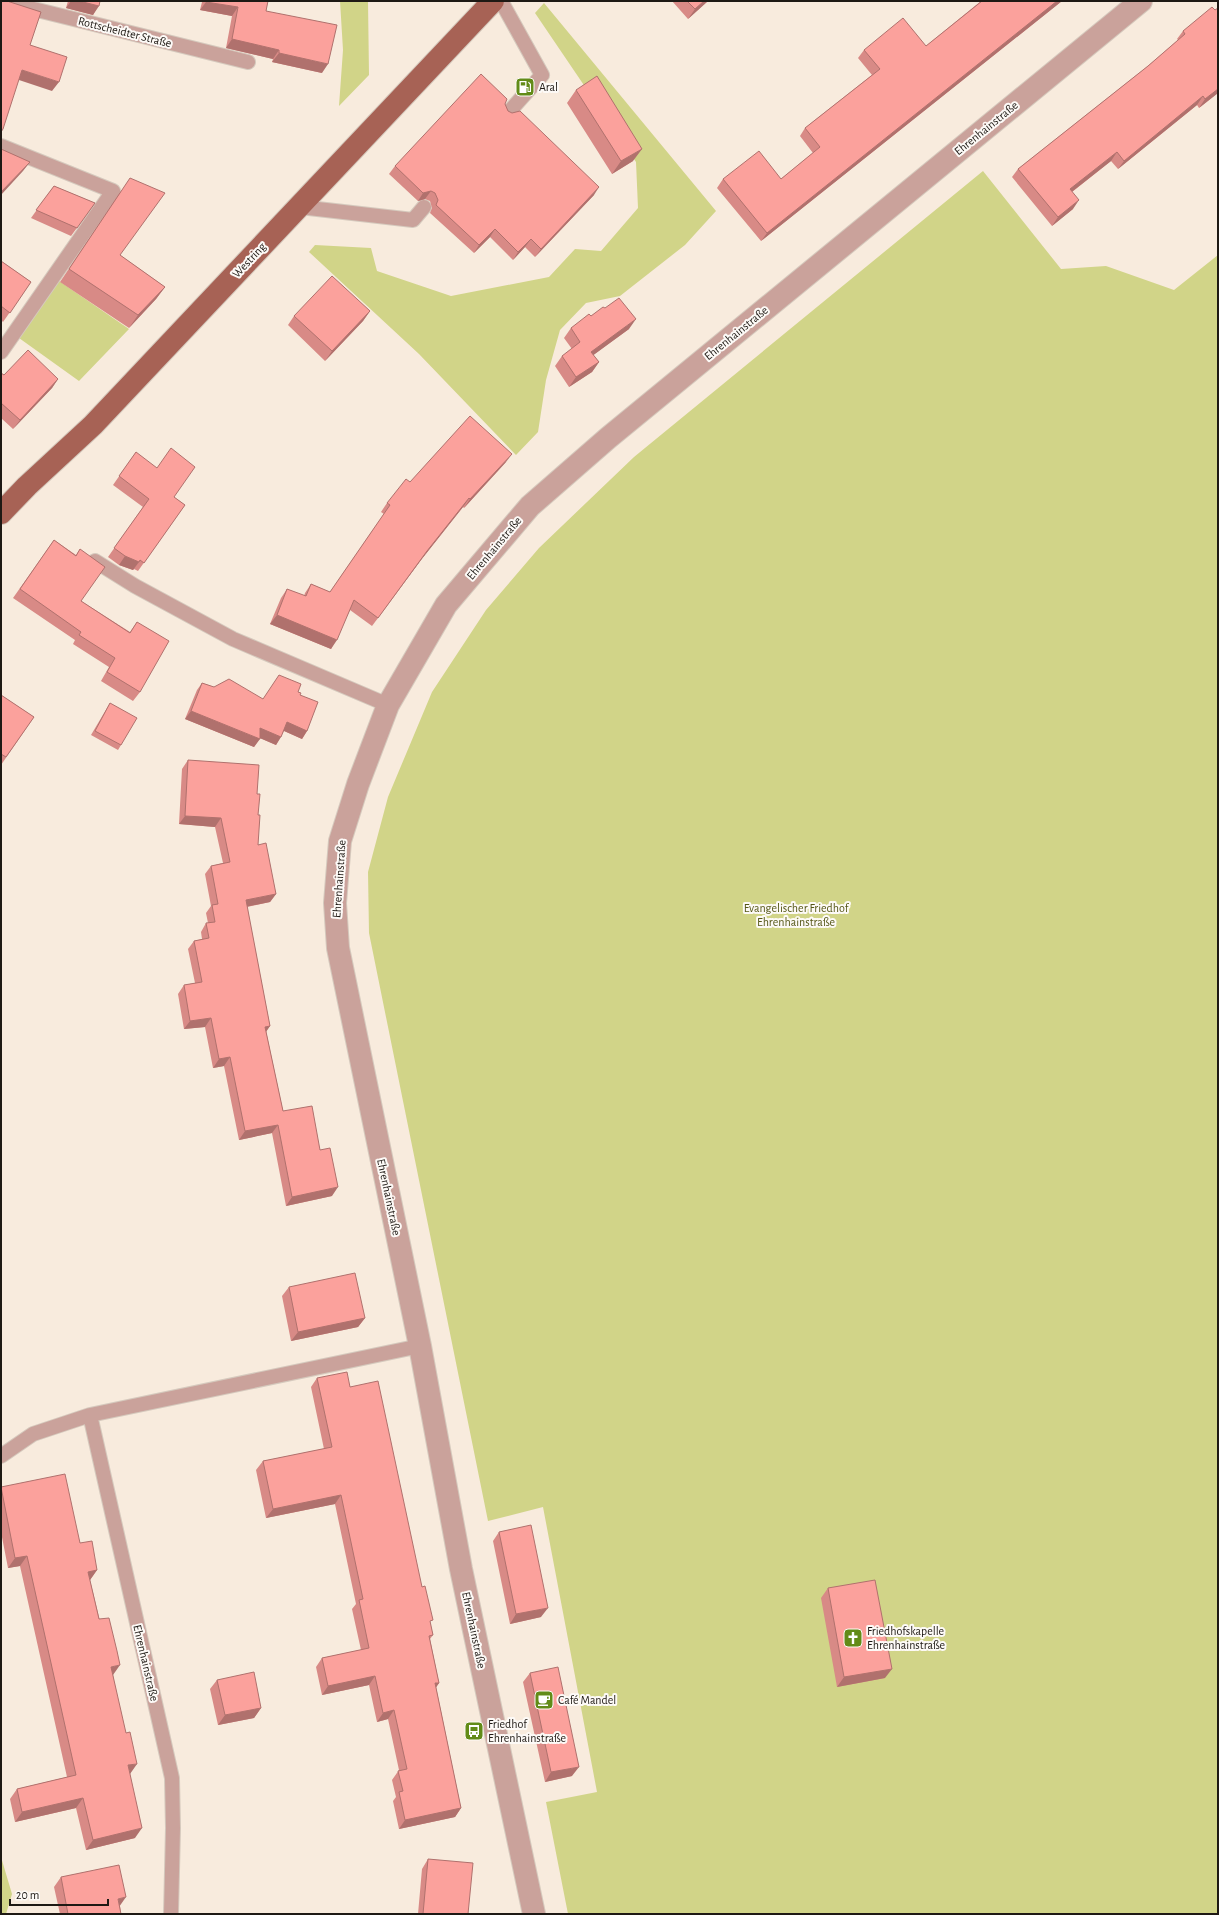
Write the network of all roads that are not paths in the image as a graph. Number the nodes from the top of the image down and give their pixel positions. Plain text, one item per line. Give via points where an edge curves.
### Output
1 (1, 1) edge
2 (493, 1) edge
3 (501, 1) edge
4 (1141, 1) edge
5 (248, 62) dead end
6 (508, 113) edge
7 (1, 146) edge
8 (300, 206) junction
9 (424, 207) edge
10 (1, 352) edge
11 (1, 513) edge
12 (94, 560) edge
13 (388, 705) junction
14 (420, 1346) junction
15 (90, 1415) junction
16 (1, 1456) edge
17 (171, 1914) edge
18 (534, 1914) edge

1 - 5 lane, Rottscheidter Straße
2 - 8 main road, Westring
3 - 6 lane via 542,75
4 - 13 street, Ehrenhainstraße via 614,433 530,506 446,604
7 - 10 lane via 113,191
8 - 9 lane via 413,220
8 - 11 main road, Westring via 93,425
12 - 13 lane via 135,586 233,639
13 - 14 street, Ehrenhainstraße via 340,841 335,903 338,948
14 - 15 lane
14 - 18 street, Ehrenhainstraße via 452,1522
15 - 16 lane via 33,1434
15 - 17 lane, Ehrenhainstraße via 172,1778

